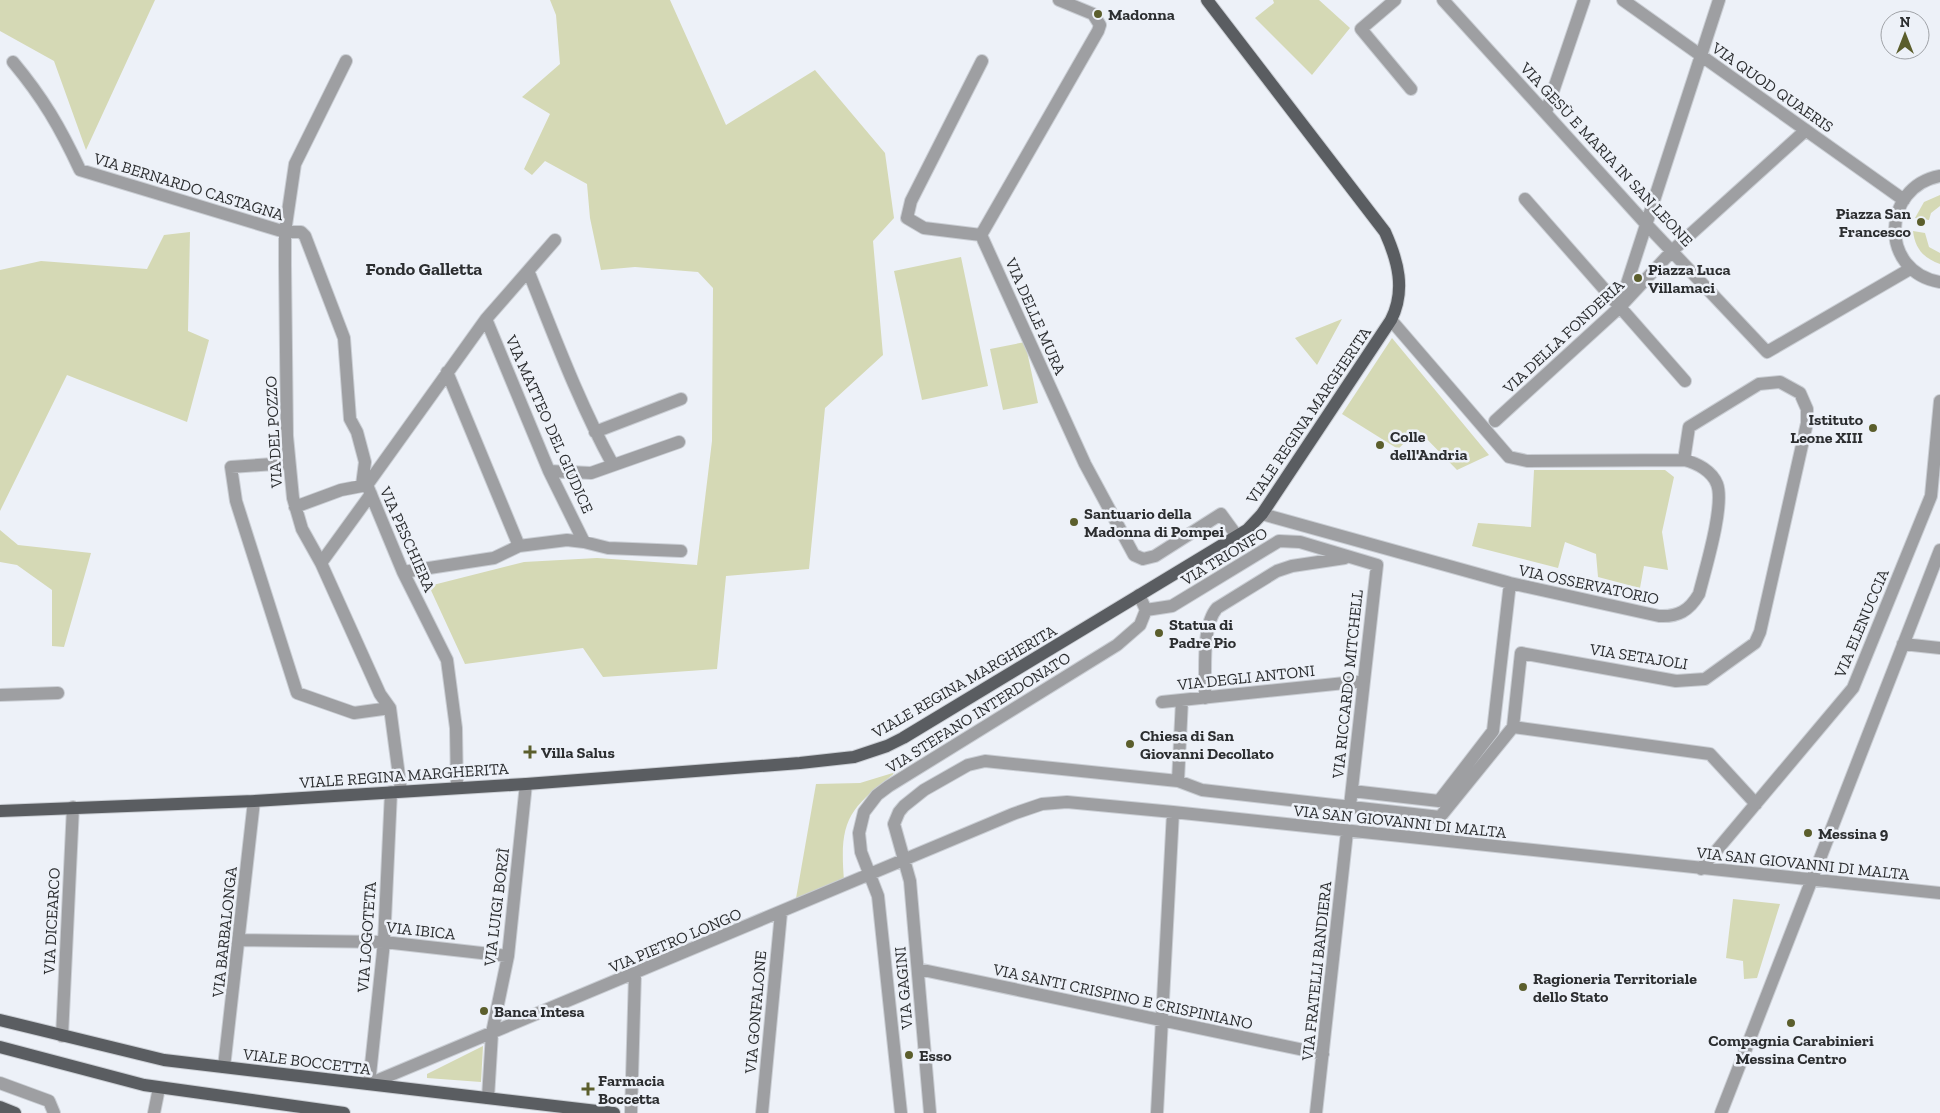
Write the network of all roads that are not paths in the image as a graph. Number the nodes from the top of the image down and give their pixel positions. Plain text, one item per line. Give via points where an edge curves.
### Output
1 (1059, 0) edge
2 (1207, 0) edge
3 (1395, 0) edge
4 (1443, 0) edge
5 (1584, 0) edge
6 (1623, 0) edge
7 (1719, 0) edge
8 (1701, 55) junction
9 (346, 60) dead end
10 (982, 61) dead end
11 (13, 62) dead end
12 (1411, 88) dead end
13 (1546, 112) junction
14 (1806, 130) junction
15 (1940, 176) edge
16 (1525, 199) dead end
17 (1904, 200) junction
18 (1646, 224) junction
19 (285, 232) junction
20 (981, 235) junction
21 (555, 240) dead end
22 (1673, 250) junction
23 (1910, 269) junction
24 (529, 273) junction
25 (1940, 282) edge
26 (1620, 307) junction
27 (486, 319) junction
28 (1391, 320) junction
29 (447, 372) junction
30 (1686, 381) dead end
31 (681, 399) dead end
32 (1940, 401) edge
33 (1495, 421) dead end
34 (595, 432) junction
35 (679, 442) dead end
36 (1684, 460) junction
37 (288, 463) junction
38 (613, 465) junction
39 (549, 471) junction
40 (366, 488) junction
41 (295, 507) junction
42 (1262, 514) junction
43 (1237, 536) junction
44 (584, 542) junction
45 (519, 546) junction
46 (1940, 550) edge
47 (680, 551) dead end
48 (1348, 557) junction
49 (321, 563) junction
50 (1377, 565) joint
51 (403, 572) junction
52 (1510, 583) junction
53 (1139, 595) junction
54 (1146, 610) junction
55 (1903, 644) junction
56 (1940, 648) edge
57 (1364, 681) junction
58 (58, 693) dead end
59 (0, 696) edge
60 (1205, 698) junction
61 (1182, 700) junction
62 (1162, 702) dead end
63 (390, 708) junction
64 (1513, 727) junction
65 (1178, 781) junction
66 (526, 784) junction
67 (457, 788) junction
68 (1352, 791) junction
69 (396, 792) junction
70 (254, 801) junction
71 (1756, 804) junction
72 (1350, 806) junction
73 (73, 807) junction
74 (0, 811) edge
75 (1173, 812) junction
76 (1347, 832) junction
77 (904, 860) junction
78 (1701, 869) junction
79 (870, 875) junction
80 (1812, 880) junction
81 (1940, 893) edge
82 (781, 913) junction
83 (240, 940) junction
84 (384, 942) junction
85 (508, 956) junction
86 (918, 970) junction
87 (635, 974) junction
88 (0, 1020) edge
89 (1162, 1020) junction
90 (492, 1033) junction
91 (62, 1036) junction
92 (0, 1047) edge
93 (1323, 1054) junction
94 (224, 1067) junction
95 (0, 1083) edge
96 (368, 1084) junction
97 (159, 1088) junction
98 (488, 1098) junction
99 (0, 1107) edge
100 (15, 1113) edge
101 (54, 1113) edge
102 (154, 1113) edge
103 (344, 1113) edge
104 (614, 1113) edge
105 (632, 1113) edge
106 (762, 1113) edge
107 (901, 1113) edge
108 (930, 1113) edge
109 (1157, 1113) edge
110 (1316, 1113) edge
111 (1721, 1113) edge

1 - 20 street via 1093,14 1100,25
2 - 28 main road, VIALE REGINA MARGHERITA via 1385,232 1400,284 1400,298
3 - 12 street via 1361,29
4 - 13 street, VIA GESÙ E MARIA IN SAN LEONE
5 - 13 street
6 - 8 street, VIA QUOD QUAERIS
7 - 8 street
8 - 14 street, VIA QUOD QUAERIS
8 - 18 street
9 - 19 street, VIA DEL POZZO via 295,164
10 - 20 street via 911,201 907,218 924,228
11 - 19 street, VIA BERNARDO CASTAGNA via 41,95 80,170
13 - 18 street, VIA GESÙ E MARIA IN SAN LEONE
14 - 17 street, VIA QUOD QUAERIS
14 - 22 street, VIA DELLA FONDERIA
15 - 17 street via 1921,182
16 - 26 street
17 - 23 street via 1895,224 1895,238
18 - 22 street, VIA GESÙ E MARIA IN SAN LEONE
18 - 26 street
19 - 37 street, VIA DEL POZZO
19 - 40 street, VIA BERNARDO CASTAGNA via 301,232 305,236 344,338 350,419 365,462
20 - 43 street, VIA DELLE MURA via 1085,464 1134,554 1143,559 1155,556 1221,514
21 - 24 street, VIA PESCHIERA
22 - 23 street, VIA GESÙ E MARIA IN SAN LEONE via 1767,352
22 - 26 street, VIA DELLA FONDERIA
23 - 25 street
24 - 27 street, VIA PESCHIERA
24 - 34 street
26 - 30 street
26 - 33 street, VIA DELLA FONDERIA
27 - 29 street, VIA PESCHIERA
27 - 39 street, VIA MATTEO DEL GIUDICE
28 - 36 street, VIA OSSERVATORIO via 1508,456 1527,461
28 - 42 main road, VIALE REGINA MARGHERITA
29 - 40 street, VIA PESCHIERA
29 - 45 street
31 - 34 street
32 - 71 street, VIA ELENUCCIA via 1931,496 1853,688
34 - 38 street
35 - 38 street
36 - 52 street, VIA OSSERVATORIO via 1702,467 1716,482 1719,503 1699,594 1686,610 1671,617 1659,616
36 - 64 street, VIA SETAJOLI via 1689,427 1759,384 1780,382 1800,393 1807,409 1807,422 1756,643 1705,679 1693,681 1676,681 1521,653
37 - 41 street, VIA DEL POZZO
37 - 63 street via 231,467 236,501 297,693 354,713
38 - 39 street via 591,473
39 - 44 street, VIA MATTEO DEL GIUDICE
40 - 41 street
40 - 49 street
40 - 51 street, VIA PESCHIERA
41 - 49 street, VIA DEL POZZO via 302,529
42 - 43 main road, VIALE REGINA MARGHERITA
42 - 52 street, VIA OSSERVATORIO
43 - 53 main road, VIALE REGINA MARGHERITA
44 - 45 street via 567,540
44 - 47 street via 608,548
45 - 51 street via 494,558
46 - 55 street
48 - 50 street, VIA TRIONFO
48 - 54 street, VIA TRIONFO via 1300,542 1279,541 1172,606
48 - 60 street via 1277,571 1217,608 1207,629
49 - 63 street, VIA DEL POZZO via 380,694
50 - 57 street, VIA RICCARDO MITCHELL
51 - 67 street, VIA PESCHIERA via 447,660 456,728
52 - 68 street via 1493,731 1439,801
53 - 54 street
53 - 66 main road, VIALE REGINA MARGHERITA via 903,738 872,752 836,760
54 - 79 street, VIA STEFANO INTERDONATO via 1140,625 1117,645 878,795 864,812 860,825 861,852
55 - 56 street
55 - 80 street
57 - 60 street, VIA DEGLI ANTONI
57 - 68 street, VIA RICCARDO MITCHELL
58 - 59 street
60 - 61 street, VIA DEGLI ANTONI
61 - 62 street, VIA DEGLI ANTONI
61 - 65 street
63 - 69 street, VIA DEL POZZO
64 - 71 street via 1710,754
64 - 72 street, VIA GAGINI via 1440,817
65 - 72 street, VIA GAGINI via 1202,790
65 - 77 street, VIA GAGINI via 976,762 924,790 899,812 894,824
66 - 67 main road, VIALE REGINA MARGHERITA
66 - 85 street, VIA LUIGI BORZÌ
67 - 69 main road, VIALE REGINA MARGHERITA
68 - 72 street, VIA RICCARDO MITCHELL
69 - 70 main road, VIALE REGINA MARGHERITA
69 - 84 street, VIA LOGOTETA
70 - 73 main road, VIALE REGINA MARGHERITA
70 - 83 street, VIA BARBALONGA
71 - 78 street, VIA ELENUCCIA
73 - 74 main road, VIALE REGINA MARGHERITA
73 - 91 street, VIA DICEARCO
75 - 76 street, VIA SAN GIOVANNI DI MALTA
75 - 77 street, VIA SAN GIOVANNI DI MALTA via 1077,802 1042,804
75 - 89 street
76 - 78 street, VIA SAN GIOVANNI DI MALTA
76 - 93 street, VIA FRATELLI BANDIERA
77 - 79 street, VIA SAN GIOVANNI DI MALTA
77 - 86 street, VIA GAGINI via 910,881
78 - 80 street, VIA SAN GIOVANNI DI MALTA
79 - 82 street, VIA PIETRO LONGO
79 - 107 street, VIA GAGINI via 878,896
80 - 81 street, VIA SAN GIOVANNI DI MALTA
80 - 111 street
82 - 87 street, VIA PIETRO LONGO
82 - 106 street, VIA GONFALONE
83 - 84 street, VIA IBICA
83 - 94 street, VIA BARBALONGA
84 - 85 street, VIA IBICA
84 - 96 street, VIA LOGOTETA
85 - 90 street, VIA LUIGI BORZÌ
86 - 89 street, VIA SANTI CRISPINO E CRISPINIANO
86 - 108 street, VIA GAGINI
87 - 90 street, VIA PIETRO LONGO
87 - 105 street
88 - 91 main road, VIALE BOCCETTA
89 - 93 street, VIA SANTI CRISPINO E CRISPINIANO
89 - 109 street
90 - 96 street, VIA PIETRO LONGO
90 - 98 street, VIA LUIGI BORZÌ
91 - 94 main road, VIALE BOCCETTA via 164,1060
92 - 97 main road
93 - 110 street, VIA FRATELLI BANDIERA
94 - 96 main road, VIALE BOCCETTA
95 - 101 street via 49,1101
96 - 98 main road, VIALE BOCCETTA
97 - 102 street
97 - 103 main road
98 - 104 main road, VIALE BOCCETTA
99 - 100 main road

